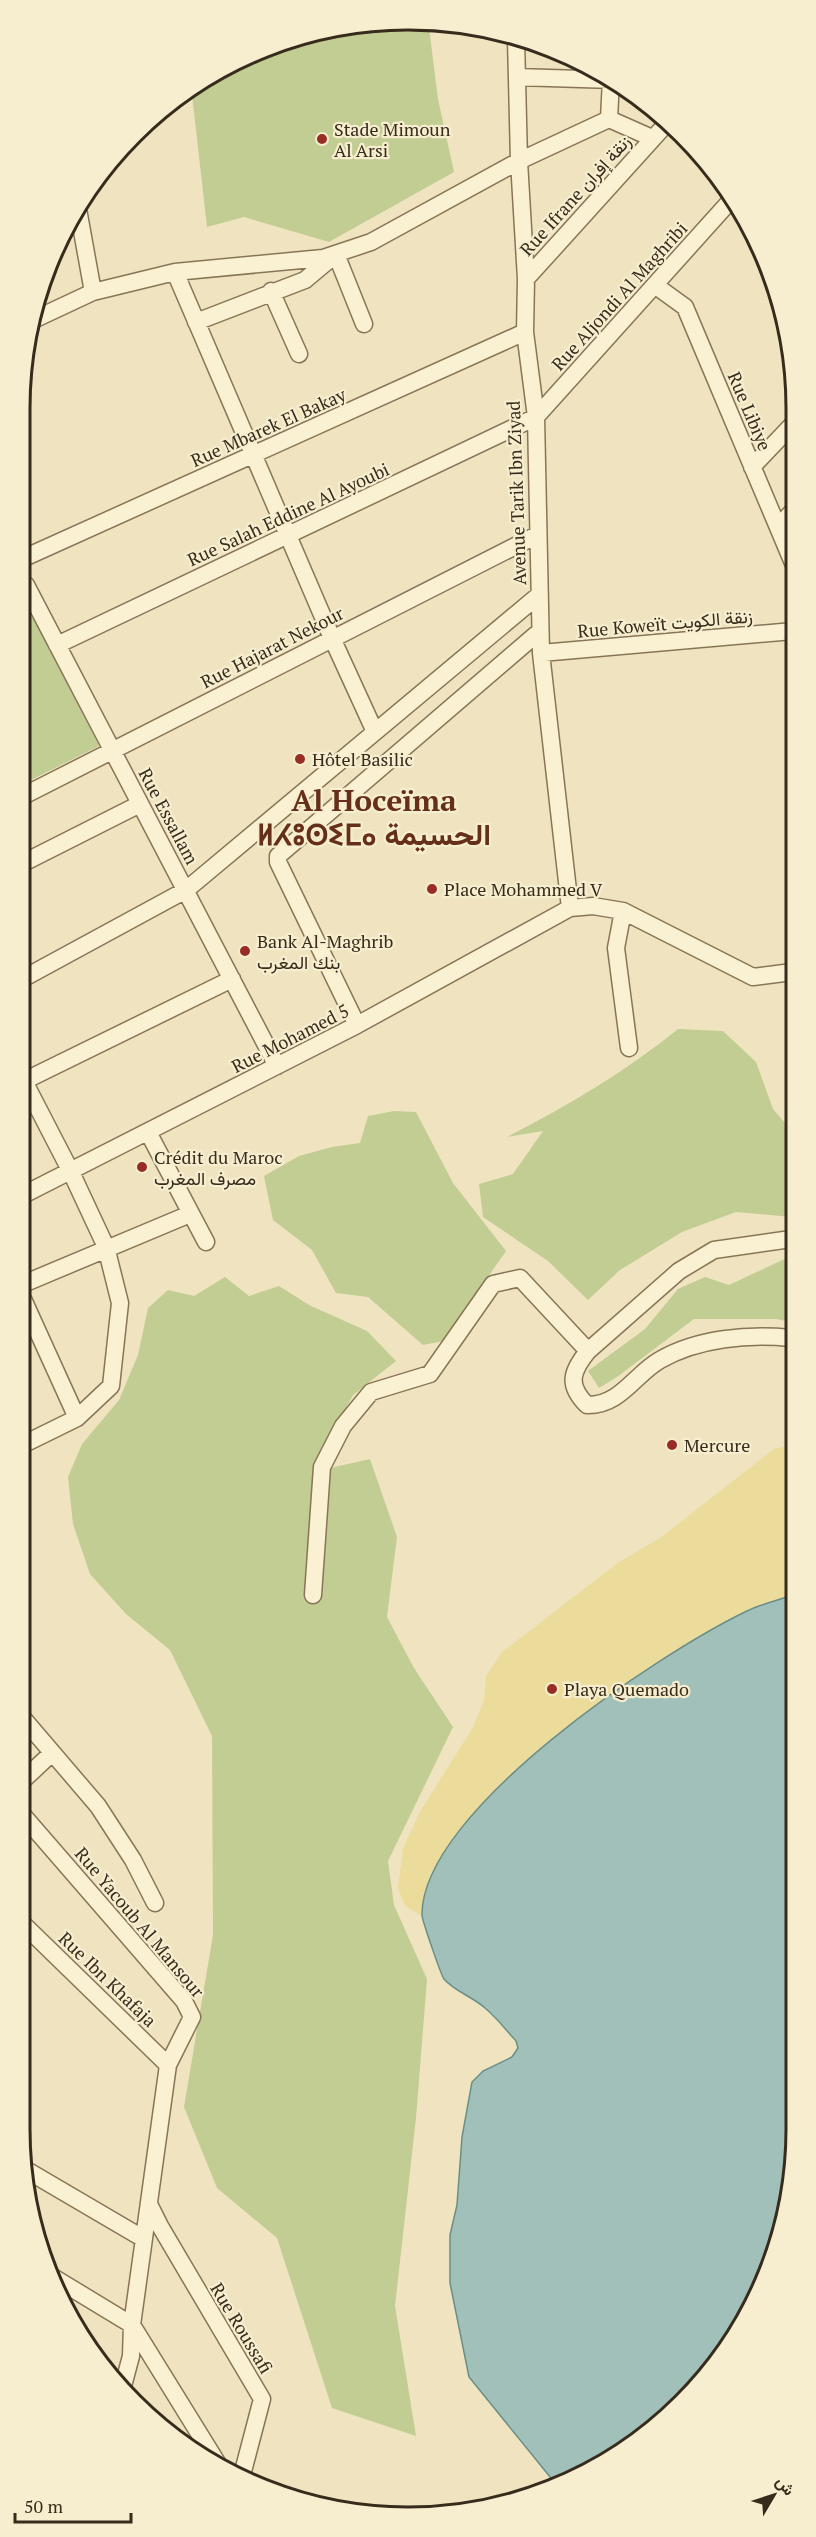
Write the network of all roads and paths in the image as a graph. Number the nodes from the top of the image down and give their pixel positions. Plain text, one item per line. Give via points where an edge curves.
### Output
1 (516, 46) edge
2 (517, 77) junction
3 (594, 79) edge
4 (611, 90) edge
5 (609, 119) junction
6 (662, 128) edge
7 (652, 138) junction
8 (519, 161) junction
9 (726, 205) edge
10 (80, 221) edge
11 (336, 254) junction
12 (175, 272) junction
13 (526, 279) junction
14 (656, 286) junction
15 (272, 291) junction
16 (93, 292) junction
17 (41, 317) edge
18 (196, 322) junction
19 (364, 324) dead end
20 (525, 332) junction
21 (299, 354) dead end
22 (536, 417) junction
23 (786, 431) edge
24 (254, 455) junction
25 (752, 467) junction
26 (786, 518) edge
27 (778, 527) junction
28 (537, 534) junction
29 (288, 535) junction
30 (786, 546) edge
31 (30, 555) edge
32 (30, 593) edge
33 (539, 595) junction
34 (540, 631) junction
35 (786, 632) edge
36 (332, 638) junction
37 (57, 645) junction
38 (541, 653) junction
39 (375, 732) junction
40 (112, 751) junction
41 (30, 792) edge
42 (140, 804) junction
43 (30, 859) edge
44 (186, 890) junction
45 (570, 908) junction
46 (623, 911) junction
47 (786, 973) edge
48 (30, 975) edge
49 (232, 979) junction
50 (357, 1025) junction
51 (629, 1048) dead end
52 (277, 1066) junction
53 (30, 1078) edge
54 (30, 1093) edge
55 (148, 1132) junction
56 (71, 1172) junction
57 (30, 1192) edge
58 (190, 1214) junction
59 (786, 1240) edge
60 (206, 1242) dead end
61 (106, 1247) junction
62 (30, 1281) edge
63 (30, 1314) edge
64 (786, 1338) edge
65 (588, 1351) junction
66 (77, 1418) junction
67 (30, 1441) edge
68 (313, 1595) dead end
69 (30, 1727) edge
70 (52, 1753) junction
71 (30, 1774) edge
72 (30, 1823) edge
73 (155, 1903) dead end
74 (30, 1931) edge
75 (168, 2065) junction
76 (33, 2174) edge
77 (149, 2204) junction
78 (144, 2239) junction
79 (63, 2283) edge
80 (132, 2325) junction
81 (125, 2379) edge
82 (209, 2450) edge
83 (244, 2469) edge

1 - 2 street, Avenue Tarik Ibn Ziyad
2 - 3 street
2 - 8 street, Avenue Tarik Ibn Ziyad
4 - 5 street
5 - 7 street
5 - 8 street
6 - 7 street, Rue Ifrane زنقة إفران
7 - 13 street, Rue Ifrane زنقة إفران
8 - 11 street via 371,242
8 - 13 street, Avenue Tarik Ibn Ziyad
9 - 14 street, Rue Aljondi Al Maghribi
10 - 16 street
11 - 12 street
11 - 15 street via 306,280
11 - 19 street
12 - 16 street
12 - 18 street
13 - 20 street, Avenue Tarik Ibn Ziyad
14 - 22 street, Rue Aljondi Al Maghribi
14 - 25 street, Rue Libiye via 685,308
15 - 18 street
15 - 21 street
16 - 17 street
18 - 24 street
20 - 22 street, Avenue Tarik Ibn Ziyad
20 - 24 street, Rue Mbarek El Bakay
22 - 28 street, Avenue Tarik Ibn Ziyad
22 - 29 street, Rue Salah Eddine Al Ayoubi
23 - 25 street
24 - 29 street
24 - 31 street, Rue Mbarek El Bakay
25 - 27 street, Rue Libiye
26 - 27 street
27 - 30 street, Rue Libiye
28 - 33 street, Avenue Tarik Ibn Ziyad
28 - 36 street, Rue Hajarat Nekour
29 - 36 street
29 - 37 street, Rue Salah Eddine Al Ayoubi
32 - 37 street, Rue Essallam
33 - 34 street, Avenue Tarik Ibn Ziyad
33 - 39 street
34 - 38 street, Avenue Tarik Ibn Ziyad
34 - 50 street via 278,856
35 - 38 street, Rue Koweït زنقة الكويت
36 - 39 street
36 - 40 street, Rue Hajarat Nekour
37 - 40 street, Rue Essallam
38 - 45 street, Avenue Tarik Ibn Ziyad
39 - 44 street
40 - 41 street, Rue Hajarat Nekour
40 - 42 street, Rue Essallam
42 - 43 street
42 - 44 street, Rue Essallam
44 - 48 street
44 - 49 street, Rue Essallam
45 - 46 street via 593,906
45 - 50 street, Rue Mohamed 5
46 - 47 street via 753,977
46 - 51 street via 616,948
49 - 52 street, Rue Essallam
49 - 53 street
50 - 52 street, Rue Mohamed 5
52 - 55 street, Rue Mohamed 5
54 - 56 street
55 - 56 street, Rue Mohamed 5
55 - 58 street
56 - 57 street, Rue Mohamed 5
56 - 61 street
58 - 60 street
58 - 61 street
59 - 65 street via 714,1250 679,1270
61 - 62 street
61 - 66 street via 120,1304 111,1386
63 - 66 street
64 - 65 street via 728,1339 687,1347 658,1361 613,1399 599,1405 587,1405 572,1382
65 - 68 street via 520,1278 493,1284 429,1374 371,1392 343,1426 322,1467
66 - 67 street
69 - 70 street
70 - 71 street
70 - 73 street via 98,1806
72 - 75 street, Rue Yacoub Al Mansour via 191,2010 192,2017
74 - 75 street, Rue Ibn Khafaja
75 - 77 street
76 - 78 street
77 - 78 street
77 - 83 street, Rue Roussafi via 262,2399
78 - 80 street
79 - 80 street
80 - 81 street
80 - 82 street

